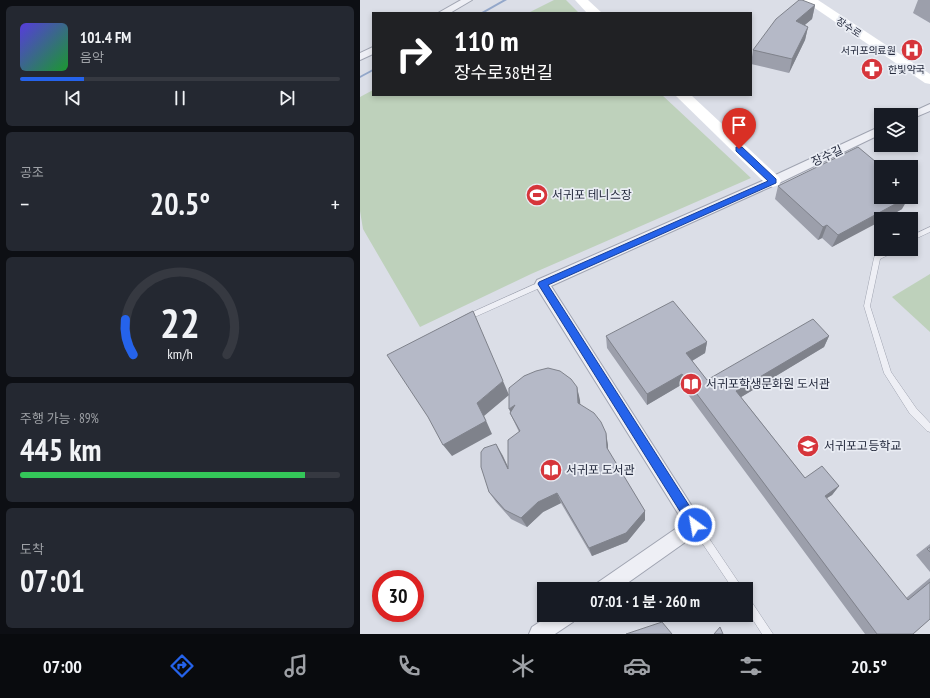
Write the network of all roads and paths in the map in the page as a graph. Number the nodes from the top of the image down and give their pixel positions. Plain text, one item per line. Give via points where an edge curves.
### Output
1 (468, 0) edge
2 (581, 0) edge
3 (809, 0) edge
4 (445, 12) edge
5 (594, 12) edge
6 (372, 50) edge
7 (360, 56) edge
8 (930, 80) edge
9 (683, 96) edge
10 (930, 107) edge
11 (918, 113) edge
12 (874, 133) edge
13 (773, 181) junction
14 (930, 229) edge
15 (918, 235) edge
16 (882, 256) edge
17 (542, 284) junction
18 (461, 320) edge
19 (930, 428) edge
20 (695, 525) junction
21 (613, 582) edge
22 (733, 582) edge
23 (753, 612) edge
24 (556, 622) edge
25 (539, 634) edge
26 (768, 634) edge

1 - 4 street
2 - 5 street
3 - 8 street, 장수로
6 - 7 street
9 - 13 street
10 - 11 street
12 - 13 street, 장수길
13 - 17 street, 장수길
14 - 15 lane
16 - 19 lane via 878,258 867,306 888,373 913,411
17 - 18 lane
17 - 20 street
20 - 21 street
20 - 22 lane
23 - 26 lane
24 - 25 street

